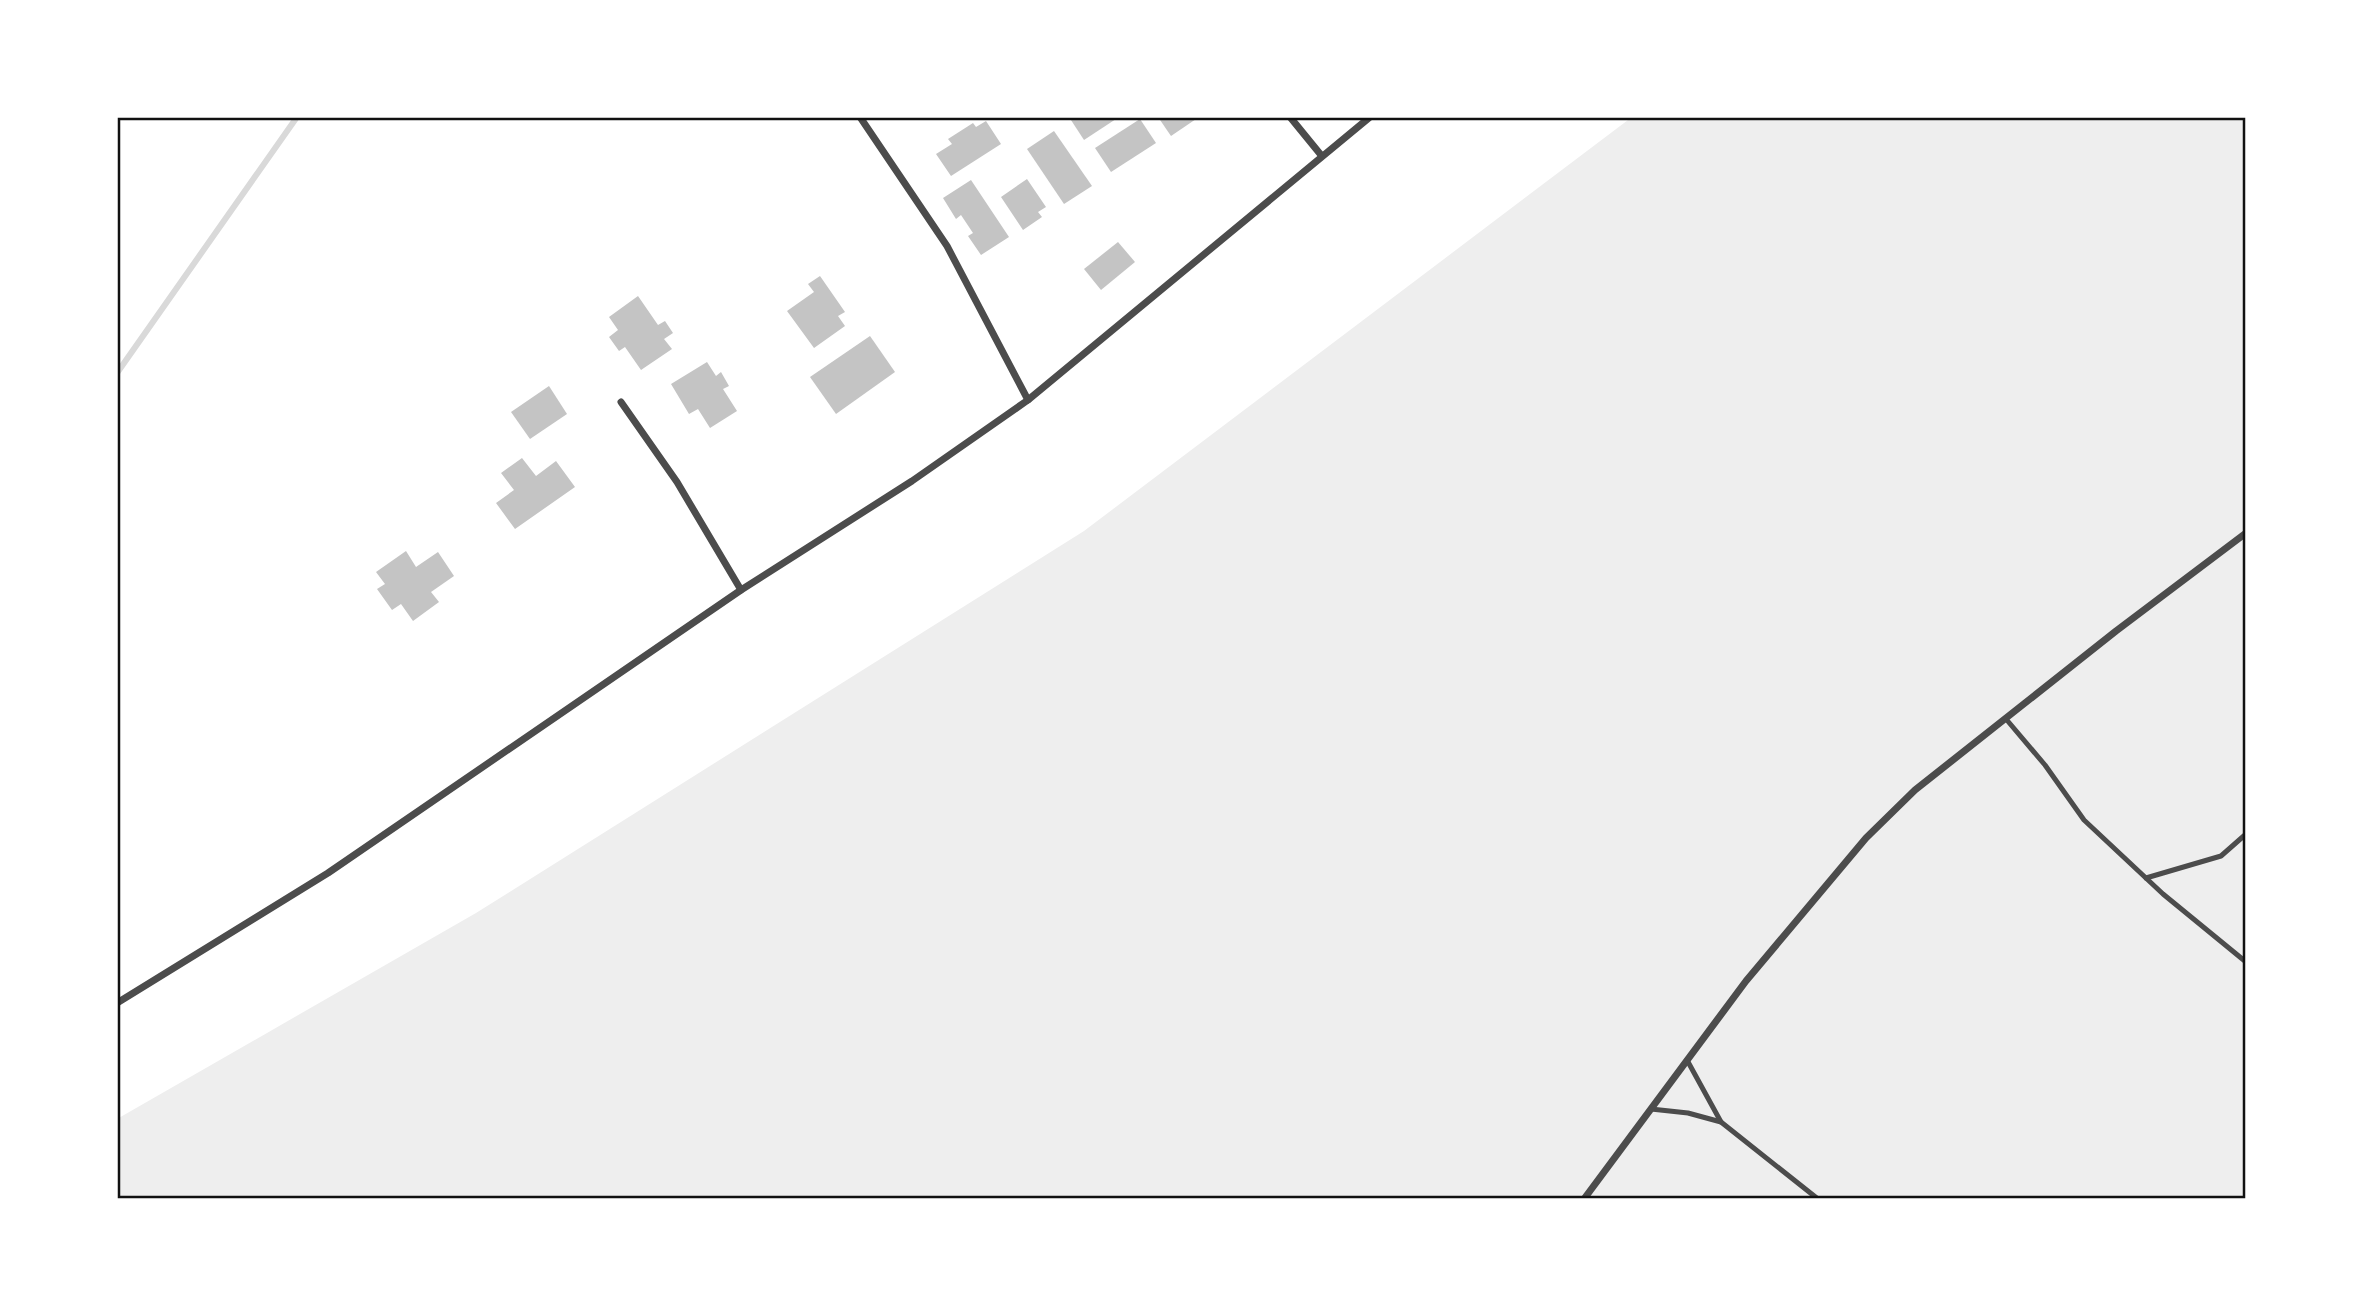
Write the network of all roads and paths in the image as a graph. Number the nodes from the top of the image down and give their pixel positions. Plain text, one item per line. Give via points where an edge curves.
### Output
1 (860, 117) edge
2 (1290, 117) edge
3 (1370, 117) edge
4 (1321, 155) junction
5 (1028, 400) junction
6 (621, 402) dead end
7 (2246, 533) edge
8 (741, 590) junction
9 (2006, 719) junction
10 (2246, 834) edge
11 (2146, 878) junction
12 (2246, 962) edge
13 (117, 1003) edge
14 (1687, 1060) junction
15 (1651, 1109) junction
16 (1721, 1122) junction
17 (1584, 1199) edge
18 (1818, 1199) edge

1 - 5 street via 947,246
2 - 4 street
3 - 4 street
4 - 5 street
5 - 8 street via 912,481
6 - 8 street via 677,482
7 - 9 street
8 - 13 street via 327,873
9 - 11 lane via 2084,820
9 - 14 street via 1915,790 1866,838 1746,981
10 - 11 lane via 2221,856
11 - 12 lane
14 - 15 street
14 - 16 lane
15 - 16 lane
15 - 17 street
16 - 18 lane

